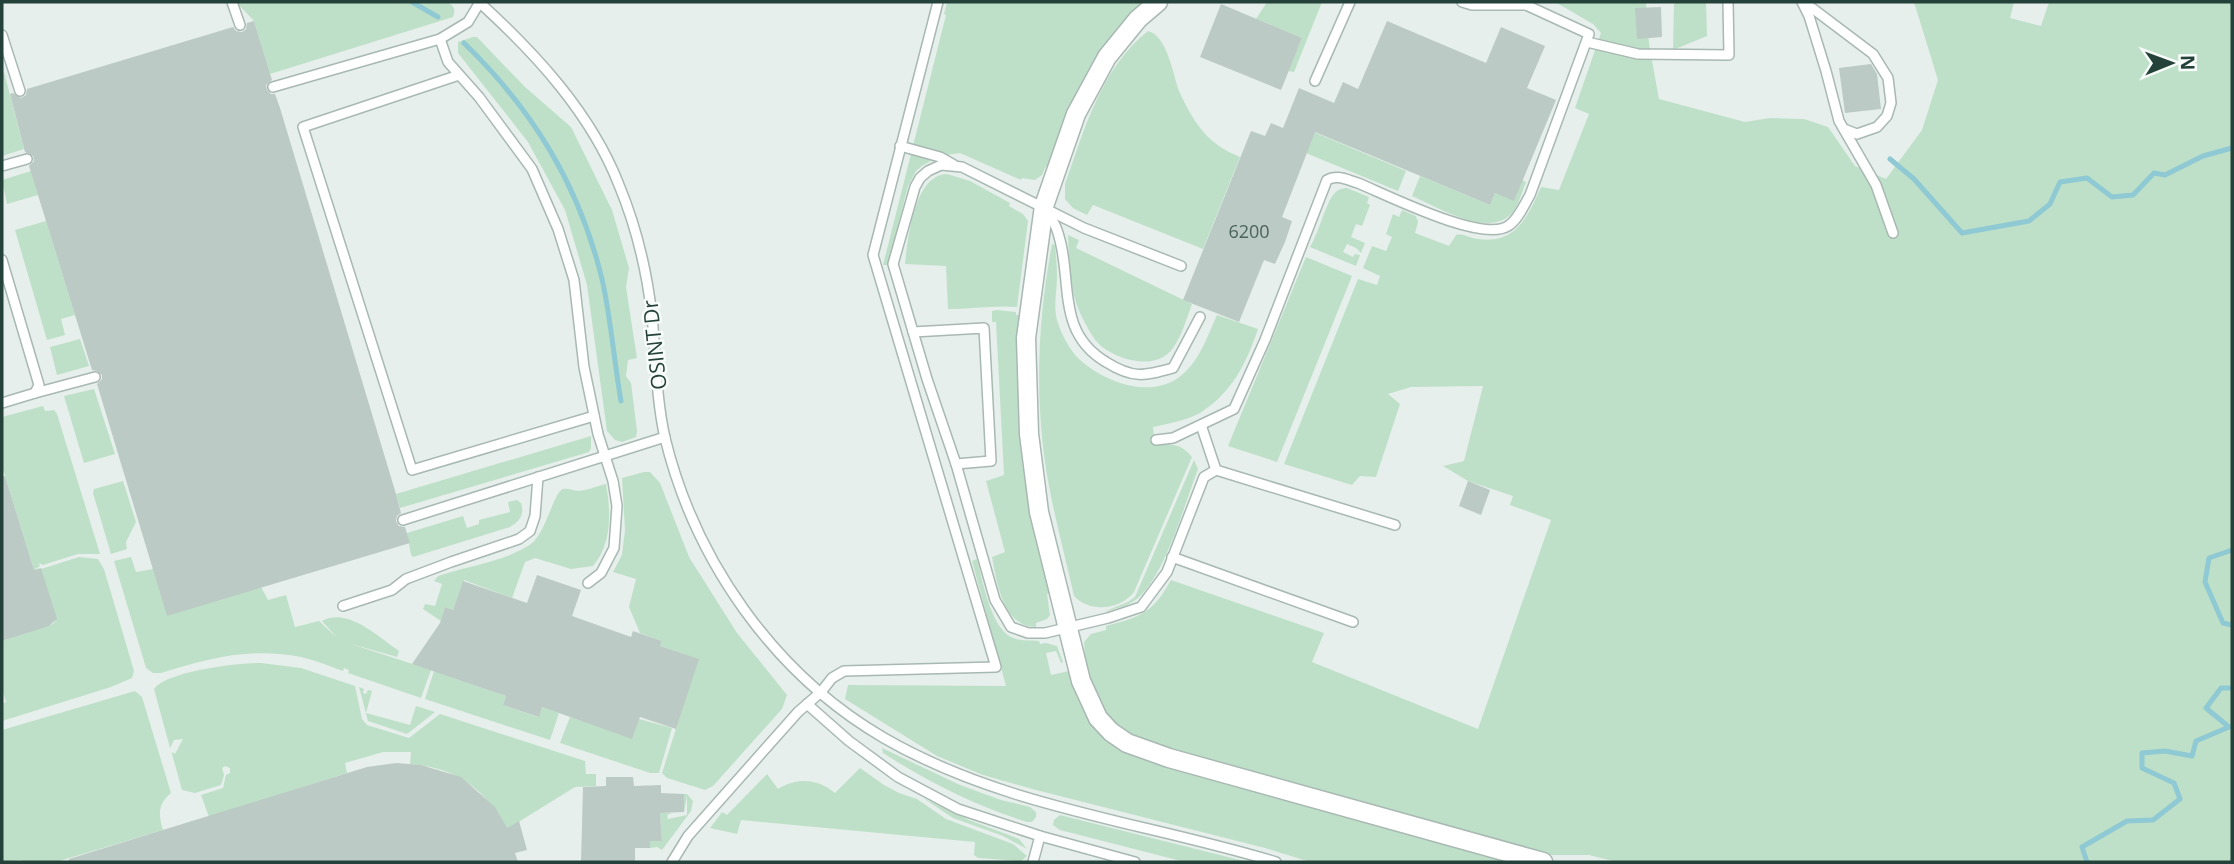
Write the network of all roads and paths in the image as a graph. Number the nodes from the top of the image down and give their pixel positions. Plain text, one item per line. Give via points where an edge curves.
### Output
1 (232, 2) edge
2 (479, 2) edge
3 (938, 2) edge
4 (1158, 2) edge
5 (1350, 2) edge
6 (1462, 2) edge
7 (1728, 2) edge
8 (1803, 2) edge
9 (1527, 3) edge
10 (240, 25) dead end
11 (2, 35) edge
12 (440, 38) junction
13 (1587, 42) junction
14 (459, 75) junction
15 (1315, 81) dead end
16 (273, 87) dead end
17 (20, 91) dead end
18 (1844, 129) junction
19 (900, 146) junction
20 (27, 159) dead end
21 (954, 165) junction
22 (2, 166) edge
23 (1044, 206) junction
24 (1893, 233) dead end
25 (2, 261) edge
26 (1181, 266) dead end
27 (1200, 317) dead end
28 (913, 332) junction
29 (94, 377) dead end
30 (36, 393) junction
31 (2, 403) edge
32 (594, 416) junction
33 (1200, 425) junction
34 (665, 437) junction
35 (1156, 440) dead end
36 (603, 456) junction
37 (956, 464) junction
38 (1216, 470) junction
39 (538, 477) junction
40 (403, 520) dead end
41 (1395, 525) dead end
42 (1172, 557) junction
43 (588, 583) dead end
44 (343, 606) dead end
45 (1353, 622) dead end
46 (1067, 628) junction
47 (821, 692) junction
48 (807, 704) junction
49 (1040, 836) junction
50 (1132, 860) edge
51 (672, 862) edge
52 (1033, 862) edge
53 (1142, 862) edge
54 (1276, 862) edge
55 (1543, 862) edge

1 - 10 lane
2 - 12 lane via 468,22
2 - 34 lane, OSINT Dr via 574,104 620,185 644,266
3 - 19 lane
4 - 23 street via 1122,38 1088,89
5 - 15 lane
6 - 9 lane
7 - 13 lane via 1729,55 1638,54
8 - 18 lane
8 - 18 lane via 1873,54 1888,78 1891,103 1887,116 1877,127 1857,134
9 - 13 lane via 1590,34
11 - 17 lane
12 - 14 lane via 448,62
12 - 16 lane
13 - 33 lane via 1530,195 1507,227 1489,231 1468,228 1349,180 1327,180 1234,409
14 - 32 lane via 532,169 558,229 574,281
14 - 32 lane via 303,127 412,470
18 - 24 lane via 1876,185
19 - 21 lane
19 - 47 lane via 873,256 996,667 844,671
20 - 22 lane
21 - 23 lane
21 - 28 lane via 941,165 920,178 893,264
23 - 26 lane via 1084,228
23 - 27 lane via 1057,229 1074,331 1094,355 1118,370 1142,376 1173,368
23 - 46 street via 1026,338 1029,434 1039,512
25 - 30 lane via 36,371
28 - 37 lane
28 - 37 lane via 984,328 991,461
29 - 30 lane
30 - 31 lane
32 - 36 lane
33 - 35 lane
33 - 38 lane
34 - 36 lane
34 - 47 lane, OSINT Dr via 705,548 732,592 790,667
36 - 39 lane
36 - 43 lane via 617,506 614,548 601,573
37 - 46 lane via 995,600 1011,627 1028,633
38 - 41 lane
38 - 42 lane via 1204,477
39 - 40 lane
39 - 44 lane via 535,516 530,531 519,539
42 - 45 lane
42 - 46 lane via 1167,572 1141,607
46 - 55 street via 1086,696 1098,718 1126,743
47 - 48 lane
47 - 54 lane, OSINT Dr via 883,737 972,780
48 - 49 lane via 898,777 958,809
48 - 51 lane via 688,836
49 - 50 lane
49 - 52 lane
50 - 53 lane

